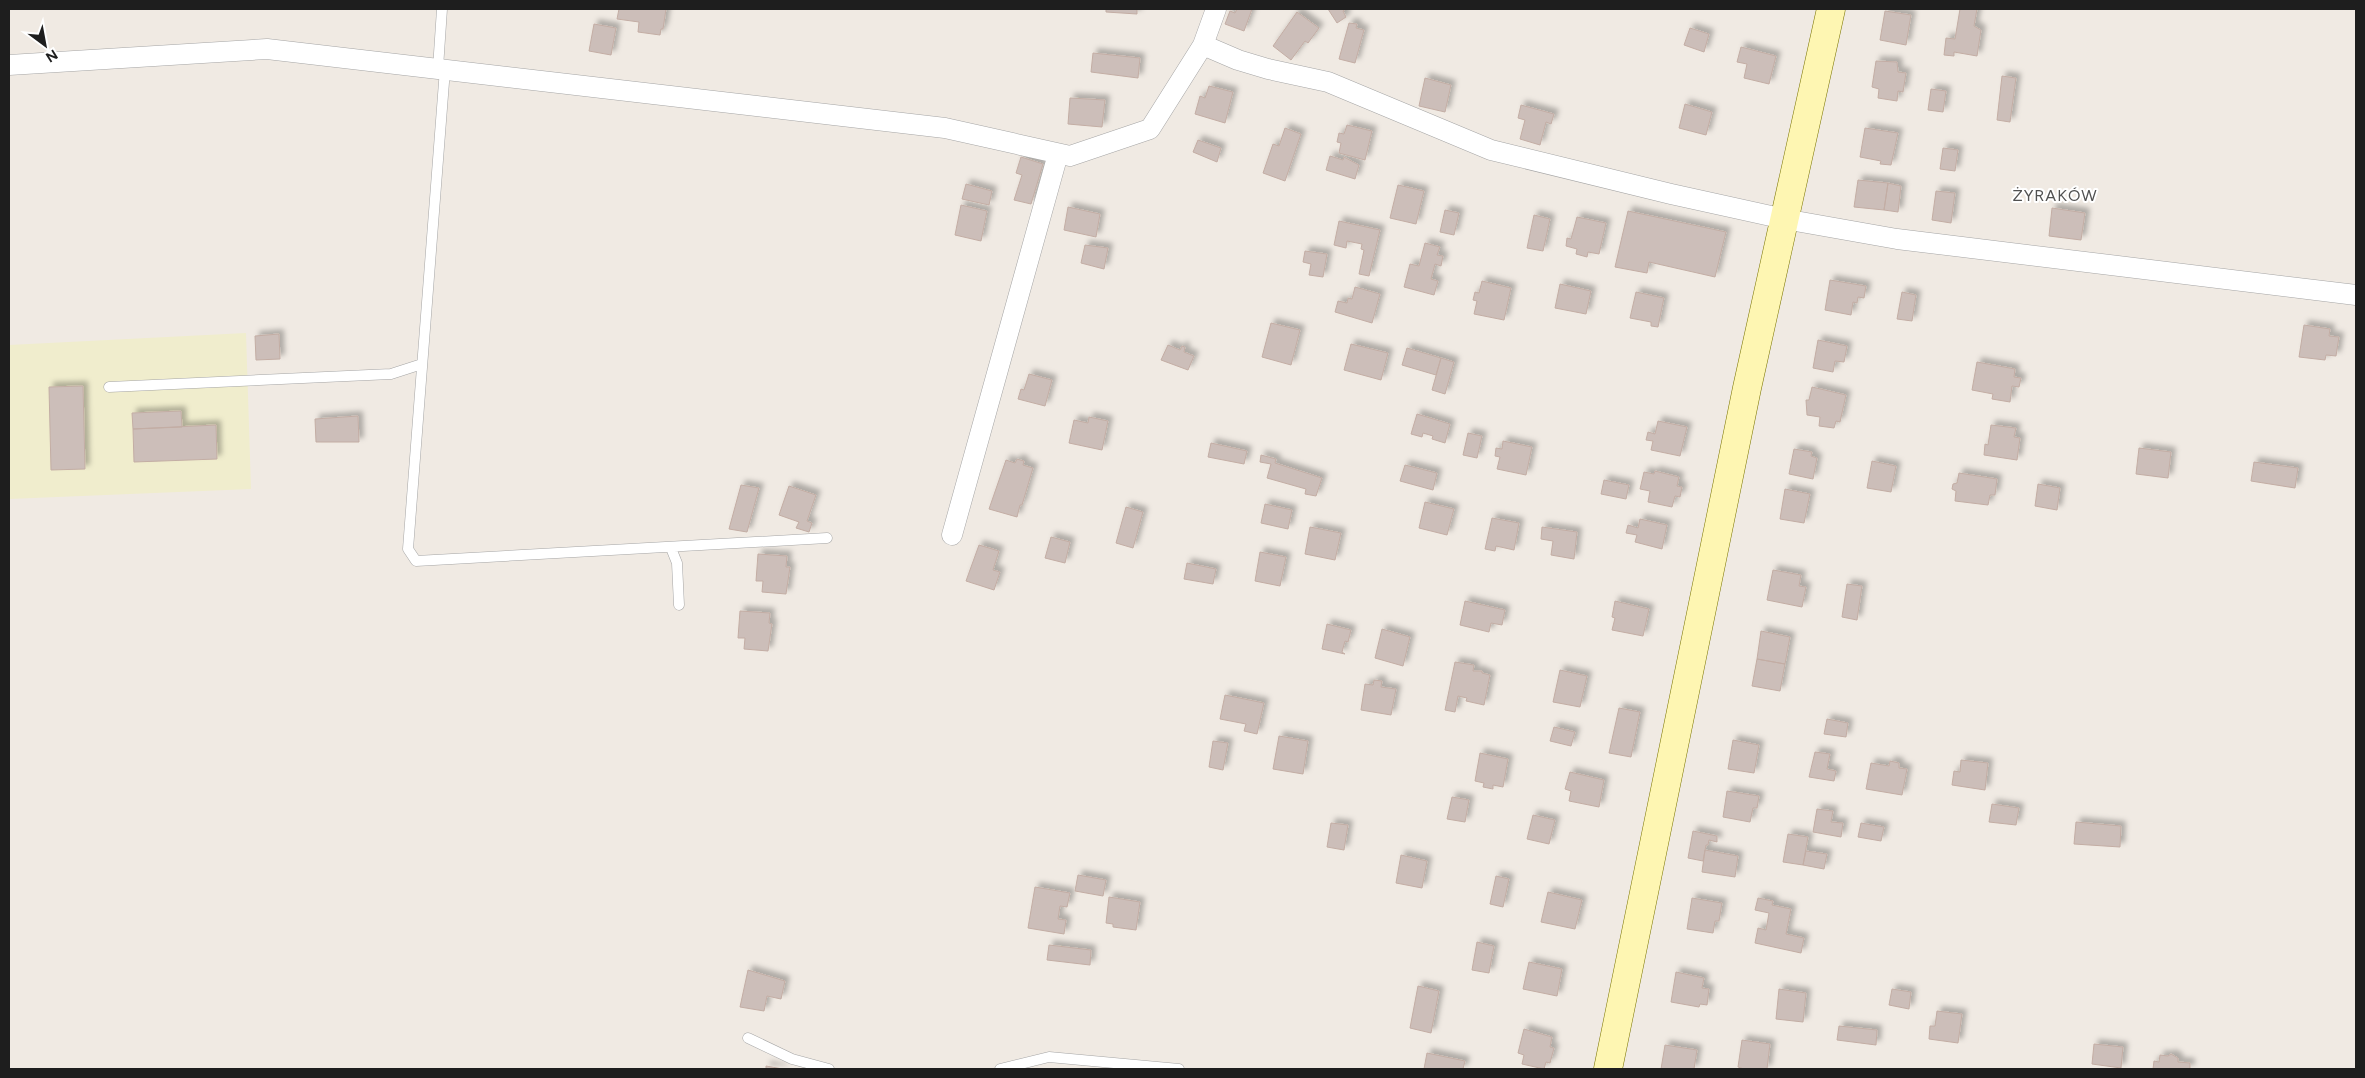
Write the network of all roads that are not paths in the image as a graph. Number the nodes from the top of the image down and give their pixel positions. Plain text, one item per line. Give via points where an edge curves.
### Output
1 (442, 9) edge
2 (1216, 9) edge
3 (1832, 9) edge
4 (1204, 46) junction
5 (9, 65) edge
6 (441, 69) junction
7 (1058, 154) junction
8 (1784, 220) junction
9 (2356, 295) edge
10 (422, 364) junction
11 (109, 387) dead end
12 (952, 535) dead end
13 (827, 538) dead end
14 (671, 548) junction
15 (679, 605) dead end
16 (748, 1038) dead end
17 (830, 1069) edge
18 (1000, 1069) edge
19 (1179, 1069) edge
20 (1608, 1069) edge

1 - 6 lane
2 - 4 street
3 - 8 street
4 - 7 street via 1150,129 1070,156
4 - 8 street via 1253,64 1344,88 1491,150
5 - 6 street via 267,49
6 - 7 street via 945,128
6 - 10 lane
7 - 12 street
8 - 9 street via 1897,239
8 - 20 street
10 - 11 lane via 391,374
10 - 14 lane via 408,549 416,561
13 - 14 lane
14 - 15 lane via 677,564
16 - 17 lane via 792,1059
18 - 19 lane via 1048,1057

